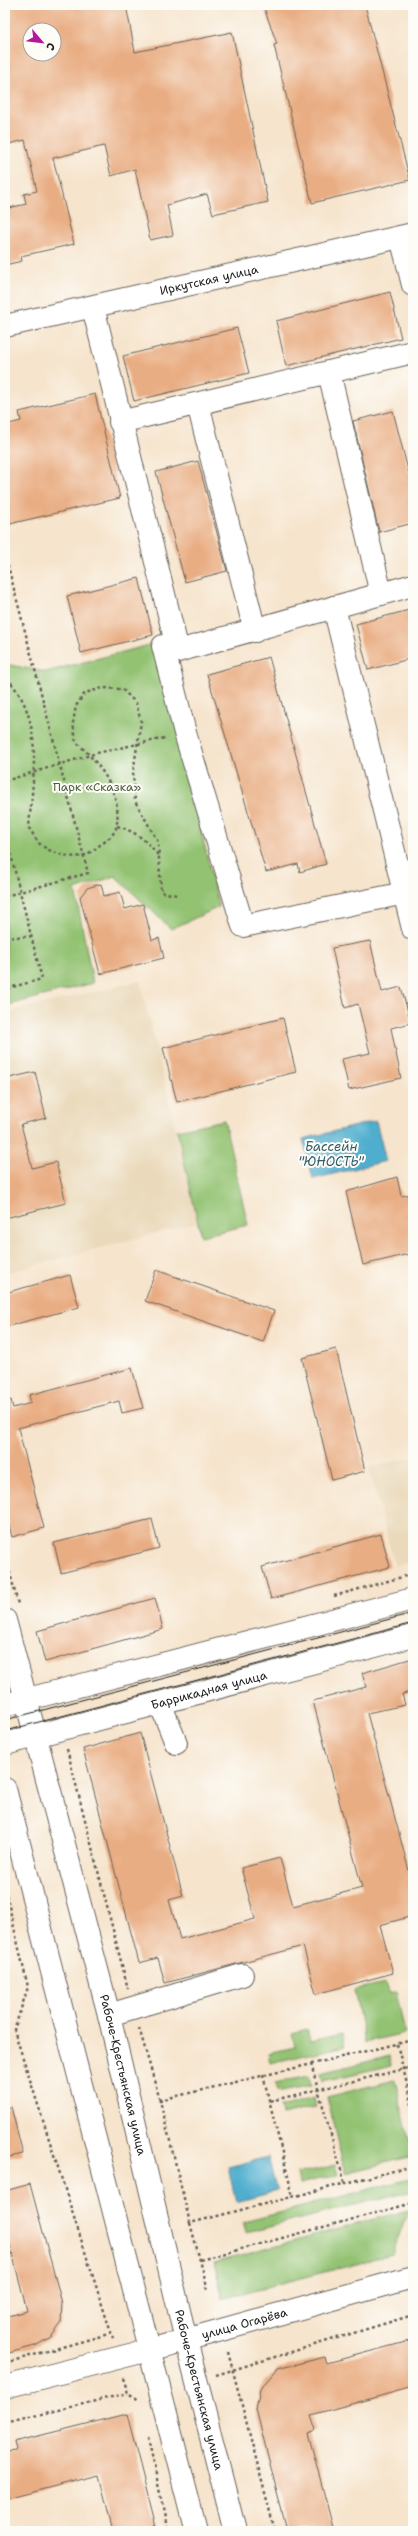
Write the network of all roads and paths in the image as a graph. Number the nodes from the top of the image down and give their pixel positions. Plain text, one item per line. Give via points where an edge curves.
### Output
1 (407, 235) edge
2 (413, 285) edge
3 (93, 307) junction
4 (5, 326) edge
5 (413, 352) edge
6 (330, 372) junction
7 (198, 404) junction
8 (120, 422) junction
9 (8, 566) dead end
10 (413, 585) edge
11 (381, 594) junction
12 (334, 607) junction
13 (255, 631) junction
14 (178, 651) junction
15 (5, 682) edge
16 (184, 733) junction
17 (137, 744) junction
18 (91, 755) junction
19 (60, 764) junction
20 (35, 772) junction
21 (5, 782) edge
22 (117, 826) junction
23 (5, 830) edge
24 (158, 855) junction
25 (83, 856) junction
26 (406, 879) edge
27 (20, 892) junction
28 (177, 895) dead end
29 (5, 896) edge
30 (413, 929) edge
31 (32, 936) junction
32 (5, 938) edge
33 (5, 989) edge
34 (413, 1599) edge
35 (5, 1620) edge
36 (413, 1636) edge
37 (26, 1700) junction
38 (160, 1703) junction
39 (5, 1705) edge
40 (35, 1736) junction
41 (176, 1743) dead end
42 (5, 1744) edge
43 (66, 1744) dead end
44 (5, 1789) edge
45 (5, 1889) edge
46 (242, 1976) dead end
47 (133, 2008) junction
48 (109, 2015) junction
49 (413, 2040) edge
50 (397, 2044) junction
51 (312, 2064) junction
52 (413, 2067) edge
53 (403, 2070) junction
54 (263, 2075) junction
55 (319, 2090) junction
56 (160, 2100) junction
57 (270, 2101) junction
58 (413, 2108) edge
59 (413, 2166) edge
60 (345, 2184) junction
61 (293, 2197) junction
62 (413, 2203) edge
63 (190, 2223) junction
64 (200, 2260) junction
65 (413, 2277) edge
66 (208, 2290) dead end
67 (413, 2315) edge
68 (112, 2333) junction
69 (186, 2340) junction
70 (149, 2350) junction
71 (228, 2352) dead end
72 (118, 2358) junction
73 (5, 2363) edge
74 (232, 2369) junction
75 (197, 2381) junction
76 (5, 2388) edge
77 (128, 2393) junction
78 (150, 2396) junction
79 (142, 2408) dead end
80 (5, 2423) edge
81 (147, 2431) dead end
82 (168, 2531) edge
83 (196, 2531) edge
84 (235, 2531) edge
85 (275, 2531) edge

1 - 2 main road
1 - 3 main road, Иркутская улица
3 - 4 main road, Иркутская улица
3 - 8 main road
5 - 6 main road
6 - 7 main road
6 - 11 main road
7 - 8 main road
7 - 13 main road
8 - 14 main road
9 - 19 path
10 - 11 main road
11 - 12 main road
12 - 13 main road
12 - 26 main road
13 - 14 main road
14 - 16 main road via 163,646
15 - 20 path via 11,683 18,690 26,711 34,746
16 - 17 path
16 - 26 main road via 243,926
17 - 18 path
17 - 18 path via 141,722 136,703 122,689 103,688 85,693 76,706 73,723 76,742
17 - 24 path via 133,772 135,801 158,842
18 - 19 path
18 - 22 path via 106,775 118,806
19 - 20 path
19 - 25 path
20 - 21 path
20 - 25 path via 29,828 41,845 62,855
22 - 24 path via 132,830 147,841
22 - 25 path via 104,843
23 - 27 path
24 - 28 path via 161,892
25 - 27 path via 88,873
26 - 30 main road
27 - 29 path
27 - 31 path
31 - 32 path
31 - 33 path via 42,979
34 - 37 main road
35 - 37 main road, Рабоче-Крестьянская улица
36 - 38 main road, Баррикадная улица
37 - 39 main road
37 - 40 main road, Рабоче-Крестьянская улица
38 - 40 main road, Баррикадная улица
38 - 41 main road
40 - 42 main road, Баррикадная улица
40 - 48 main road, Рабоче-Крестьянская улица
43 - 47 path
44 - 70 main road
45 - 68 path via 28,1987 14,2030
46 - 47 main road
47 - 48 main road
47 - 56 path
48 - 69 main road, Рабоче-Крестьянская улица
49 - 50 path
50 - 51 path
50 - 53 path
51 - 54 path
51 - 55 path
52 - 53 path
53 - 55 path
53 - 58 path
54 - 56 path
54 - 57 path
55 - 57 path
55 - 60 path
56 - 63 path
57 - 61 path
59 - 60 path
60 - 61 path
61 - 63 path
62 - 64 path
63 - 64 path
64 - 66 path
65 - 69 main road, улица Огарёва
67 - 74 path
68 - 72 path
68 - 73 path
69 - 70 main road, улица Огарёва
69 - 75 main road, Рабоче-Крестьянская улица
70 - 72 main road, улица Огарёва
70 - 78 main road
71 - 74 path
72 - 76 main road, улица Огарёва
72 - 77 path
74 - 75 path
74 - 85 path
75 - 84 main road, Рабоче-Крестьянская улица
77 - 78 path
77 - 80 path
78 - 79 path
78 - 83 main road
81 - 82 path

